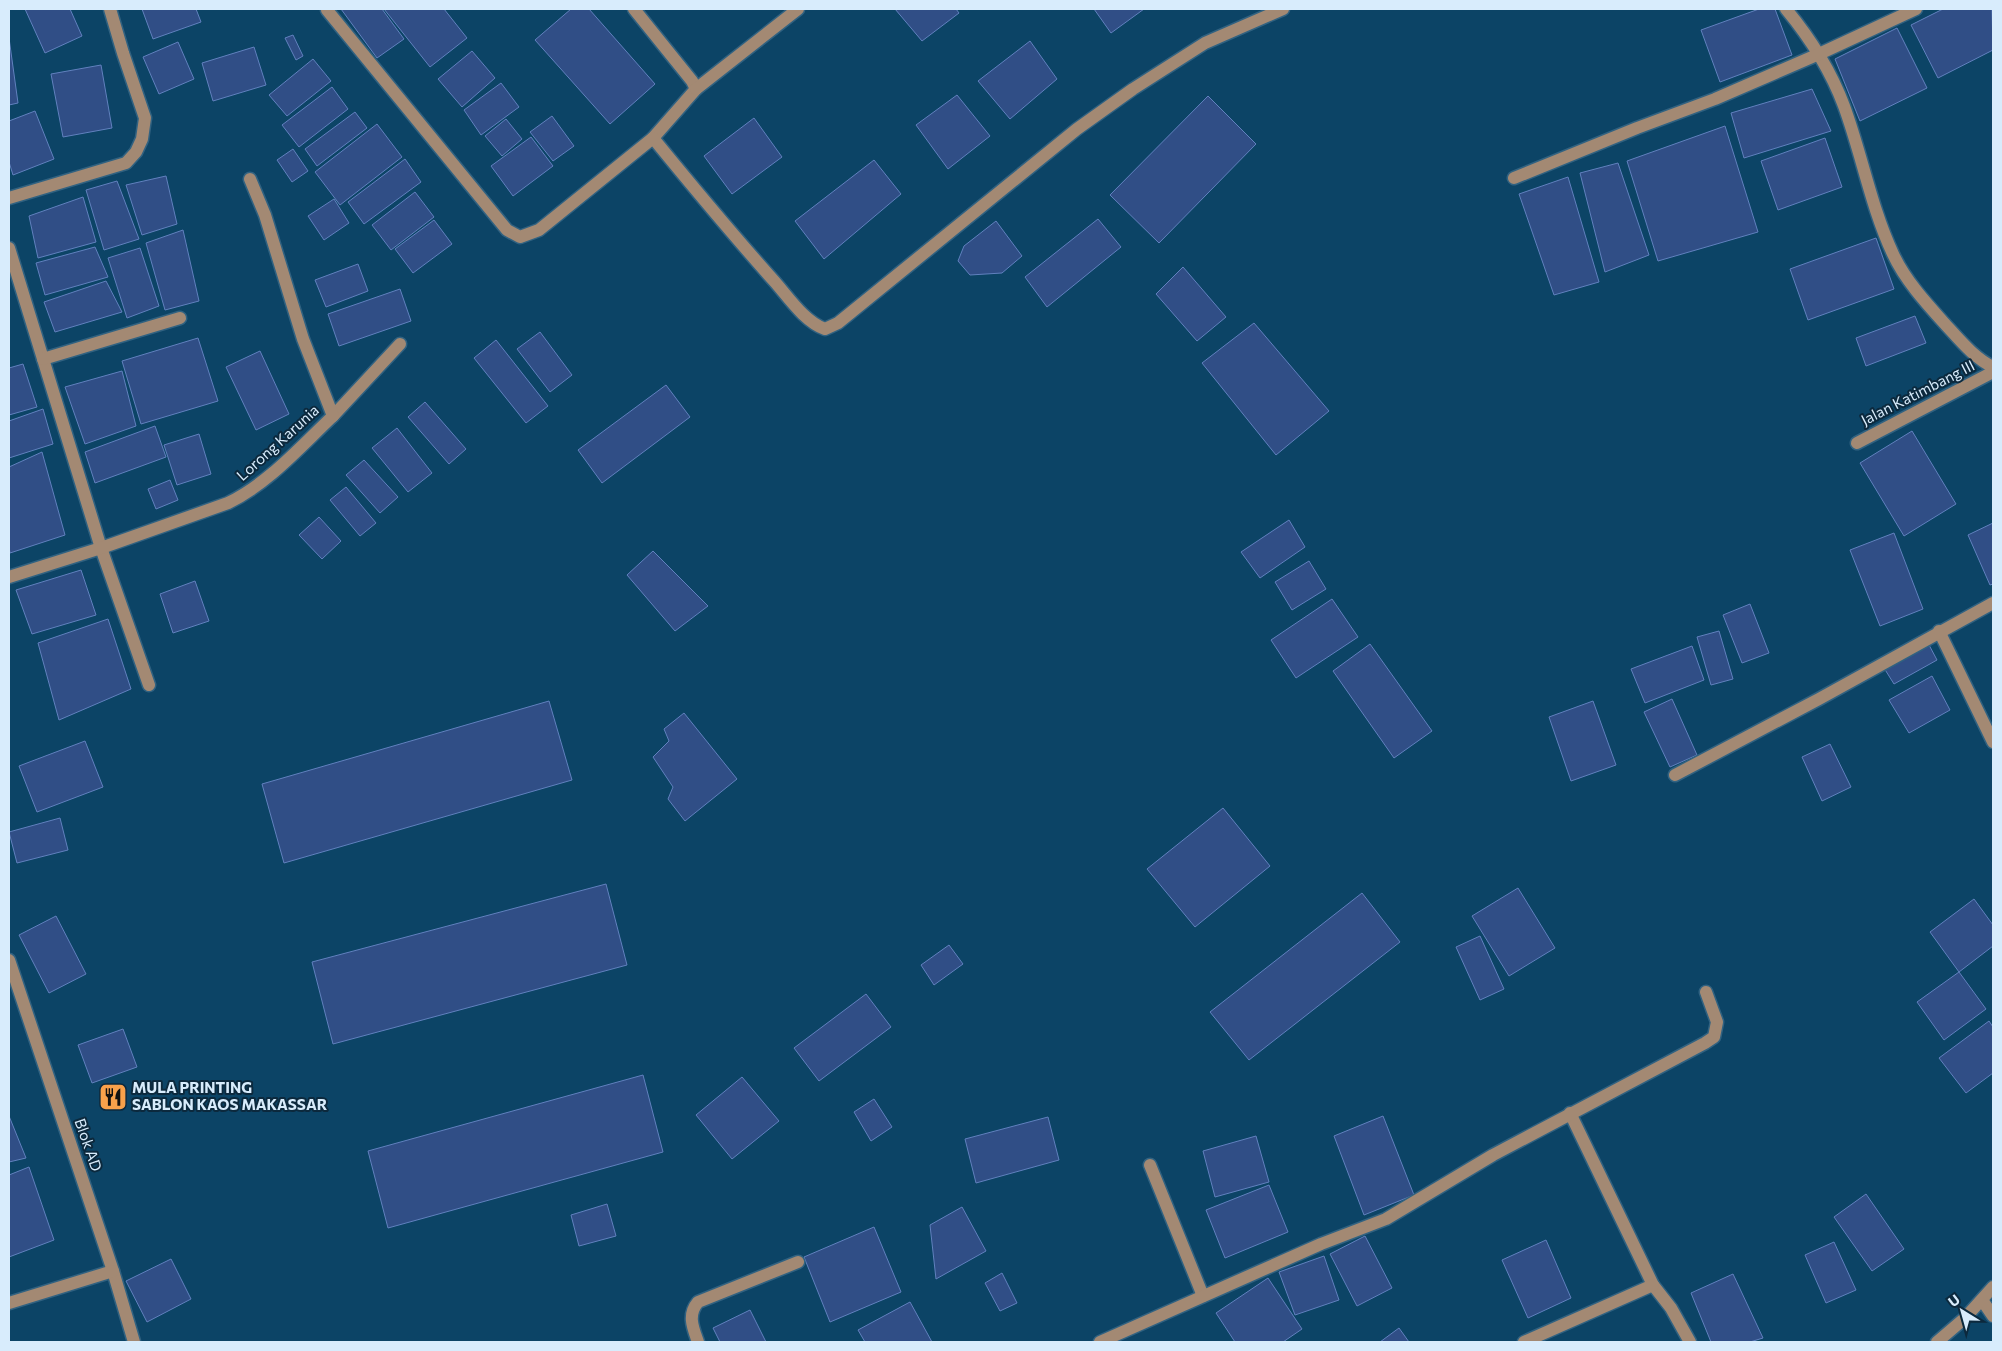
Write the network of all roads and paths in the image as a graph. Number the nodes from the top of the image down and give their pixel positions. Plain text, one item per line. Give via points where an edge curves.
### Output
1 (110, 9) edge
2 (634, 9) edge
3 (798, 9) edge
4 (1786, 9) edge
5 (1916, 9) edge
6 (327, 10) edge
7 (1277, 10) edge
8 (1819, 54) junction
9 (696, 89) junction
10 (653, 138) junction
11 (1514, 178) dead end
12 (250, 180) dead end
13 (9, 198) edge
14 (9, 248) edge
15 (180, 318) dead end
16 (400, 344) dead end
17 (43, 359) junction
18 (1993, 366) edge
19 (1993, 372) edge
20 (333, 416) junction
21 (1857, 443) dead end
22 (101, 548) junction
23 (9, 577) edge
24 (1993, 602) edge
25 (1939, 631) junction
26 (149, 685) dead end
27 (1993, 742) edge
28 (1675, 775) dead end
29 (9, 960) edge
30 (1706, 992) dead end
31 (1570, 1113) junction
32 (1150, 1165) dead end
33 (798, 1262) dead end
34 (113, 1271) junction
35 (1653, 1285) junction
36 (1993, 1287) edge
37 (1203, 1296) junction
38 (1982, 1300) junction
39 (9, 1303) edge
40 (1993, 1316) edge
41 (134, 1342) edge
42 (698, 1342) edge
43 (1100, 1342) edge
44 (1524, 1342) edge
45 (1690, 1342) edge
46 (1937, 1342) edge

1 - 13 street via 145,118 136,152 126,163
2 - 9 street
3 - 9 street
4 - 8 street
5 - 8 street
6 - 10 street via 507,230 520,237 539,230
7 - 10 street via 1204,43 1133,89 1070,135 838,323 825,329 816,326 800,310
8 - 11 street
8 - 18 street via 1844,107 1876,212 1893,255 1905,276 1947,326
9 - 10 street
12 - 20 street, Lorong Karunia via 265,215 303,338
14 - 17 street
15 - 17 street
16 - 20 street
17 - 22 street
19 - 21 street, Jalan Katimbang III
20 - 22 street, Lorong Karunia via 266,479 245,494
22 - 23 street, Lorong Karunia
22 - 26 street
24 - 25 street
25 - 27 street
25 - 28 street
29 - 34 street, Blok AD
30 - 31 street via 1716,1022 1714,1037
31 - 35 street
31 - 37 street via 1493,1154 1386,1219
32 - 37 street
33 - 42 street via 698,1302 690,1318
34 - 39 street
34 - 41 street, Blok AD
35 - 44 street
35 - 45 street via 1671,1308
36 - 38 street
37 - 43 street
38 - 40 street
38 - 46 street

